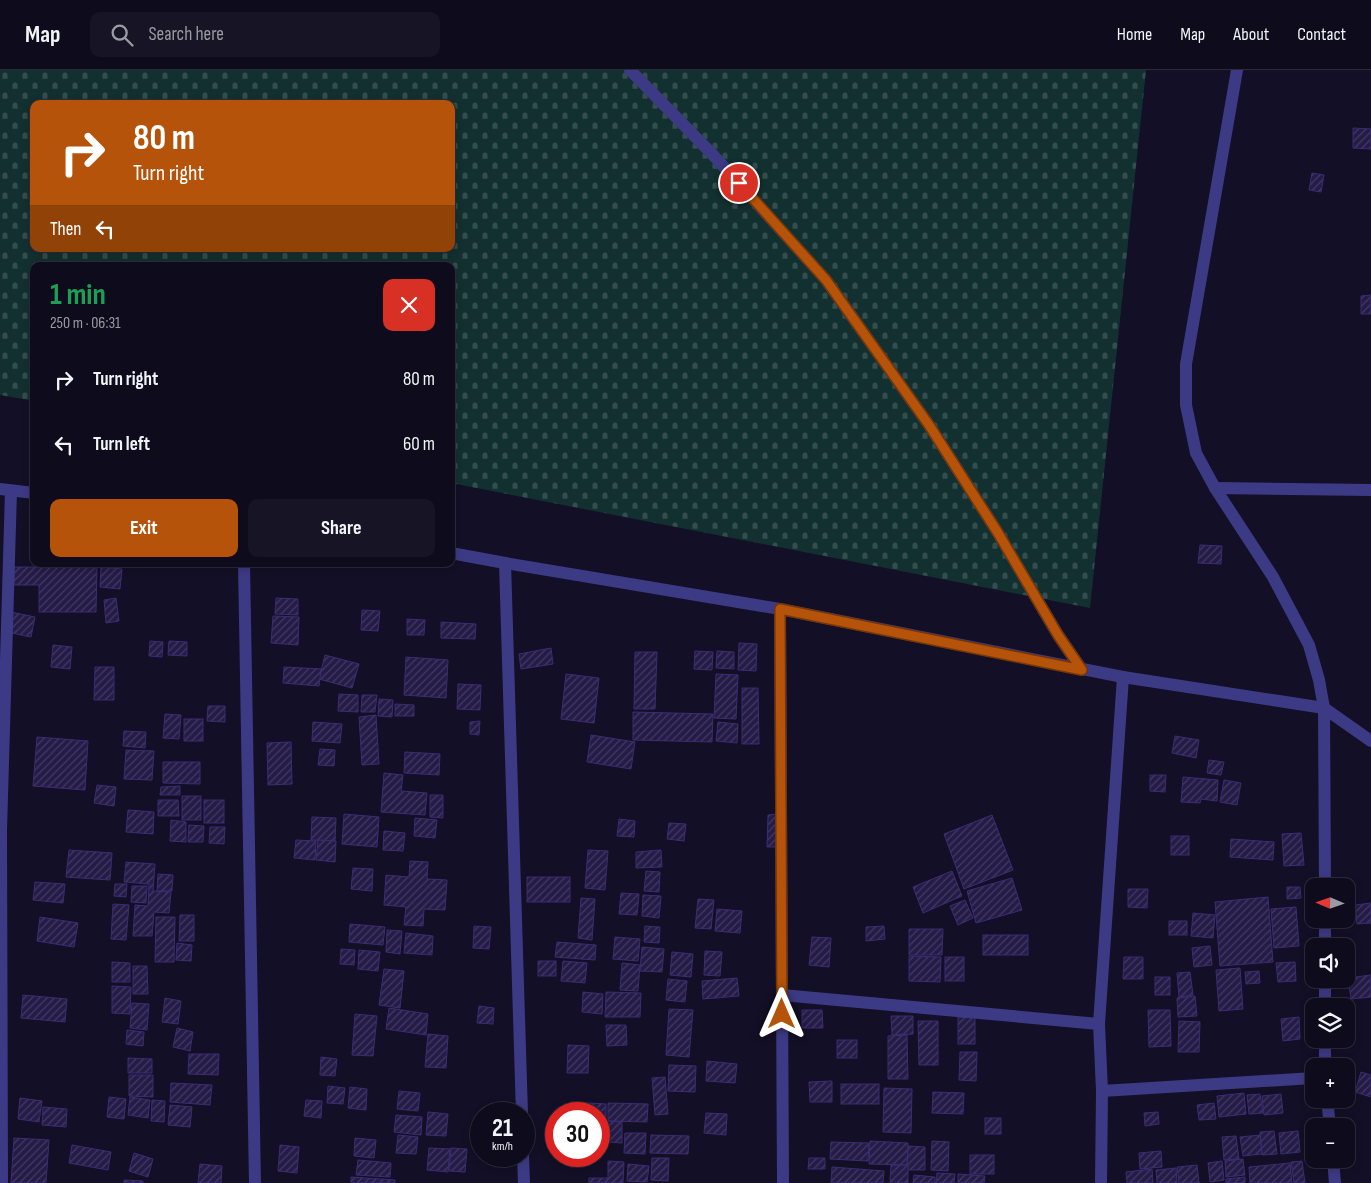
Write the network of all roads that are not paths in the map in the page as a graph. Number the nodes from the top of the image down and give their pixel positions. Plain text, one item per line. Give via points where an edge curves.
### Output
1 (630, 70) edge
2 (1237, 70) edge
3 (1215, 488) junction
4 (5, 490) edge
5 (1371, 490) edge
6 (30, 493) edge
7 (455, 554) edge
8 (505, 563) junction
9 (244, 567) edge
10 (780, 609) junction
11 (1082, 670) junction
12 (1123, 677) junction
13 (1324, 708) junction
14 (1371, 742) edge
15 (1325, 878) edge
16 (782, 995) junction
17 (1100, 1024) junction
18 (1305, 1079) edge
19 (1102, 1091) junction
20 (522, 1102) edge
21 (523, 1167) edge
22 (1334, 1168) edge
23 (2, 1183) edge
24 (255, 1183) edge
25 (524, 1183) edge
26 (783, 1183) edge
27 (1101, 1183) edge
28 (1335, 1183) edge

1 - 11 street via 714,156 826,280 929,425
2 - 3 street via 1186,364 1186,405 1196,453
3 - 5 street
3 - 13 street via 1273,577 1310,645
4 - 6 street
4 - 23 street via 1,830
7 - 8 street
8 - 10 street
8 - 20 street
9 - 24 street
10 - 11 street
10 - 16 street
11 - 12 street
12 - 13 street
12 - 17 street
13 - 14 street
13 - 15 street
16 - 17 street
16 - 26 street
17 - 19 street
18 - 19 street
19 - 27 street
21 - 25 street
22 - 28 street

